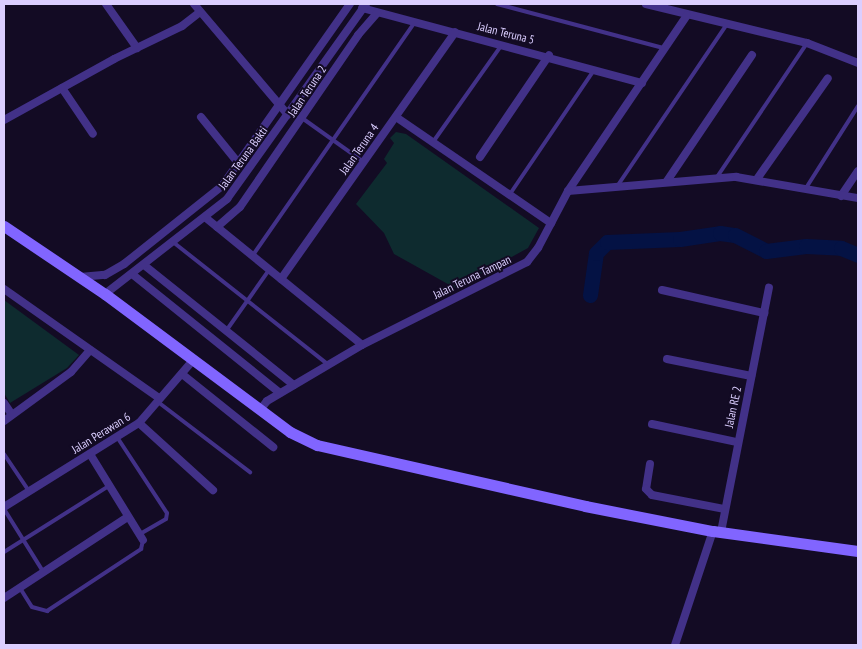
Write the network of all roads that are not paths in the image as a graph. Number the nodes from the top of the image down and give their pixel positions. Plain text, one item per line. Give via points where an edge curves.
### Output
1 (106, 4) edge
2 (194, 4) edge
3 (350, 4) edge
4 (497, 4) edge
5 (646, 4) edge
6 (364, 6) edge
7 (200, 12) junction
8 (377, 12) junction
9 (687, 15) junction
10 (414, 23) junction
11 (727, 24) junction
12 (454, 32) junction
13 (807, 43) junction
14 (502, 44) junction
15 (137, 48) junction
16 (666, 48) junction
17 (549, 55) junction
18 (752, 55) dead end
19 (858, 63) edge
20 (596, 68) junction
21 (828, 78) dead end
22 (642, 83) junction
23 (62, 88) junction
24 (279, 104) junction
25 (858, 106) edge
26 (288, 115) junction
27 (201, 117) dead end
28 (396, 117) junction
29 (302, 118) junction
30 (4, 120) edge
31 (93, 134) dead end
32 (333, 140) junction
33 (432, 143) junction
34 (480, 156) dead end
35 (364, 162) junction
36 (239, 164) junction
37 (858, 171) edge
38 (717, 177) junction
39 (757, 179) junction
40 (667, 181) junction
41 (617, 186) junction
42 (805, 189) junction
43 (568, 191) junction
44 (509, 195) junction
45 (841, 196) junction
46 (858, 198) edge
47 (206, 218) junction
48 (551, 223) junction
49 (4, 226) edge
50 (217, 227) junction
51 (173, 242) junction
52 (253, 256) junction
53 (144, 265) junction
54 (269, 270) junction
55 (132, 274) junction
56 (78, 277) junction
57 (282, 279) junction
58 (769, 288) dead end
59 (4, 289) edge
60 (662, 290) dead end
61 (105, 294) junction
62 (247, 302) junction
63 (764, 312) junction
64 (226, 331) junction
65 (362, 345) junction
66 (90, 350) junction
67 (194, 359) junction
68 (667, 359) dead end
69 (328, 365) junction
70 (182, 374) junction
71 (751, 376) junction
72 (294, 385) junction
73 (280, 393) junction
74 (158, 400) junction
75 (4, 403) edge
76 (260, 410) junction
77 (12, 415) junction
78 (4, 421) edge
79 (138, 423) junction
80 (652, 424) dead end
81 (117, 437) junction
82 (737, 442) junction
83 (273, 447) dead end
84 (4, 454) edge
85 (90, 454) junction
86 (6, 461) edge
87 (650, 464) dead end
88 (250, 472) dead end
89 (109, 486) junction
90 (214, 490) dead end
91 (29, 491) junction
92 (4, 508) edge
93 (724, 509) junction
94 (128, 518) junction
95 (717, 531) junction
96 (141, 537) junction
97 (23, 540) junction
98 (858, 551) edge
99 (4, 552) edge
100 (44, 573) junction
101 (20, 588) junction
102 (4, 598) edge
103 (675, 645) edge

1 - 15 street
2 - 7 street
3 - 24 street
4 - 16 lane
5 - 9 street
6 - 8 street, Jalan Teruna 5
6 - 26 street, Jalan Teruna Bakti
7 - 15 street via 182,26
7 - 24 street
8 - 10 street, Jalan Teruna 5
8 - 29 street, Jalan Teruna 2
9 - 11 street
9 - 16 street, Jalan Teruna Tampan
10 - 12 street, Jalan Teruna 5
10 - 32 lane
11 - 13 street
11 - 41 lane
12 - 14 street, Jalan Teruna 5
12 - 28 street, Jalan Teruna 4
13 - 19 street
13 - 38 lane
14 - 17 street, Jalan Teruna 5
14 - 33 lane
15 - 23 street
16 - 22 street, Jalan Teruna Tampan
17 - 20 street, Jalan Teruna 5
17 - 34 street
18 - 40 street
20 - 22 street, Jalan Teruna 5
20 - 44 lane
21 - 39 street
22 - 43 street, Jalan Teruna Tampan
23 - 30 street
23 - 31 street
24 - 26 street
24 - 36 street
25 - 42 lane
26 - 47 street, Jalan Teruna Bakti via 232,193
27 - 36 street
28 - 33 street
28 - 35 street, Jalan Teruna 4
29 - 32 lane
29 - 50 street, Jalan Teruna 2 via 240,207
32 - 35 lane
32 - 52 lane
33 - 44 street
35 - 57 street, Jalan Teruna 4
36 - 56 street via 214,194 124,264 105,275
37 - 45 street
38 - 39 street
38 - 40 street
39 - 42 street
40 - 41 street
41 - 43 street
42 - 45 street
43 - 48 street, Jalan Teruna Tampan
44 - 48 street
45 - 46 street
47 - 50 street
47 - 51 street, Jalan Teruna Bakti
48 - 65 street, Jalan Teruna Tampan via 527,262
49 - 56 street
50 - 52 street
51 - 53 street, Jalan Teruna Bakti
51 - 62 lane
52 - 54 street
53 - 55 street, Jalan Teruna Bakti
53 - 64 street
54 - 57 street
54 - 62 lane
55 - 61 street, Jalan Teruna Bakti
55 - 73 street
56 - 61 street
57 - 65 street
58 - 63 street, Jalan RE 2
59 - 66 street
60 - 63 street
61 - 67 street
62 - 64 lane
62 - 69 lane
63 - 71 street, Jalan RE 2
64 - 72 street
65 - 69 street, Jalan Teruna Tampan
66 - 74 street
66 - 77 street via 71,372
67 - 70 street, Jalan Perawan 6
67 - 76 street
68 - 71 street
69 - 72 street, Jalan Teruna Tampan
70 - 74 street, Jalan Perawan 6
70 - 83 street
71 - 82 street, Jalan RE 2
72 - 73 street, Jalan Teruna Tampan
73 - 76 street, Jalan Teruna Tampan
74 - 79 street, Jalan Perawan 6
74 - 88 lane
75 - 77 street
76 - 95 street via 303,440 332,449 585,506
77 - 78 street
79 - 81 street, Jalan Perawan 6
79 - 90 street
80 - 82 street
81 - 85 street, Jalan Perawan 6
81 - 96 lane via 167,513 166,518
82 - 93 street, Jalan RE 2
84 - 86 lane
85 - 89 street
85 - 91 street, Jalan Perawan 6
86 - 91 lane
87 - 93 street via 646,489 652,494
89 - 94 street
89 - 97 lane
91 - 92 street, Jalan Perawan 6
92 - 97 lane
93 - 95 street, Jalan RE 2
94 - 96 street
94 - 100 street
95 - 98 street
95 - 103 street, Jalan RE 2
96 - 101 lane via 141,549 47,611 32,607
97 - 99 lane
97 - 100 lane
100 - 101 street
101 - 102 street

